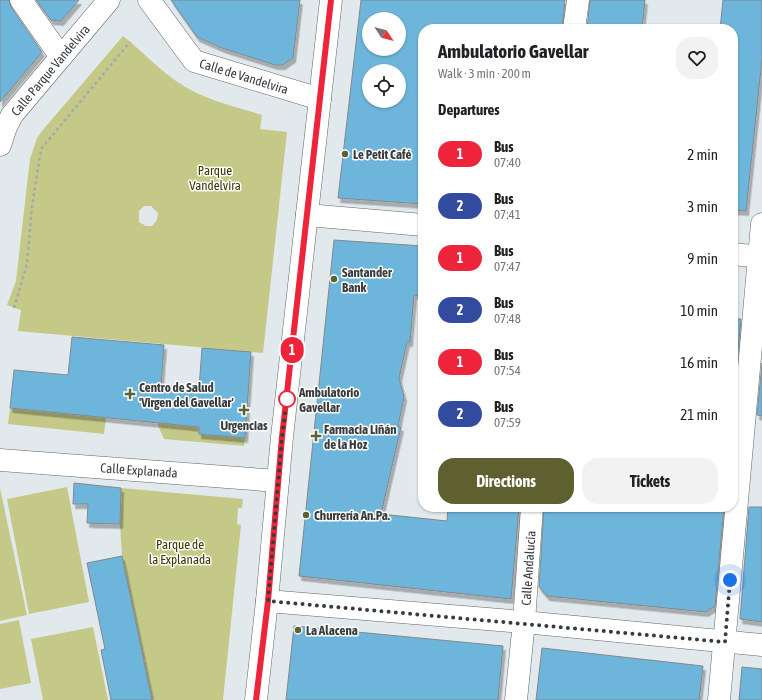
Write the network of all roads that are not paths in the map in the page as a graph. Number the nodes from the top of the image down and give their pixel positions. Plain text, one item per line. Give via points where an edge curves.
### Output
1 (21, 0) edge
2 (109, 0) edge
3 (149, 0) edge
4 (331, 0) edge
5 (578, 0) edge
6 (575, 24) edge
7 (61, 57) junction
8 (320, 99) junction
9 (0, 145) edge
10 (307, 215) junction
11 (762, 224) edge
12 (418, 225) edge
13 (738, 255) edge
14 (760, 257) edge
15 (0, 460) edge
16 (278, 481) junction
17 (738, 499) edge
18 (532, 512) edge
19 (737, 512) edge
20 (268, 601) junction
21 (524, 622) junction
22 (725, 642) junction
23 (762, 645) edge
24 (256, 700) edge
25 (516, 700) edge
26 (719, 700) edge

1 - 7 street
2 - 7 street, Calle Parque Vandelvira
3 - 8 street, Calle de Vandelvira via 194,61
4 - 8 street
5 - 6 street
7 - 9 street, Calle Parque Vandelvira via 12,115
8 - 10 street
10 - 12 street
10 - 16 street
11 - 14 street
13 - 14 street
14 - 17 street
15 - 16 street, Calle Explanada
16 - 20 street
18 - 21 street, Calle Andalucía
19 - 22 street
20 - 21 street
20 - 24 street
21 - 22 street
21 - 25 street, Calle Andalucía
22 - 23 street
22 - 26 street

